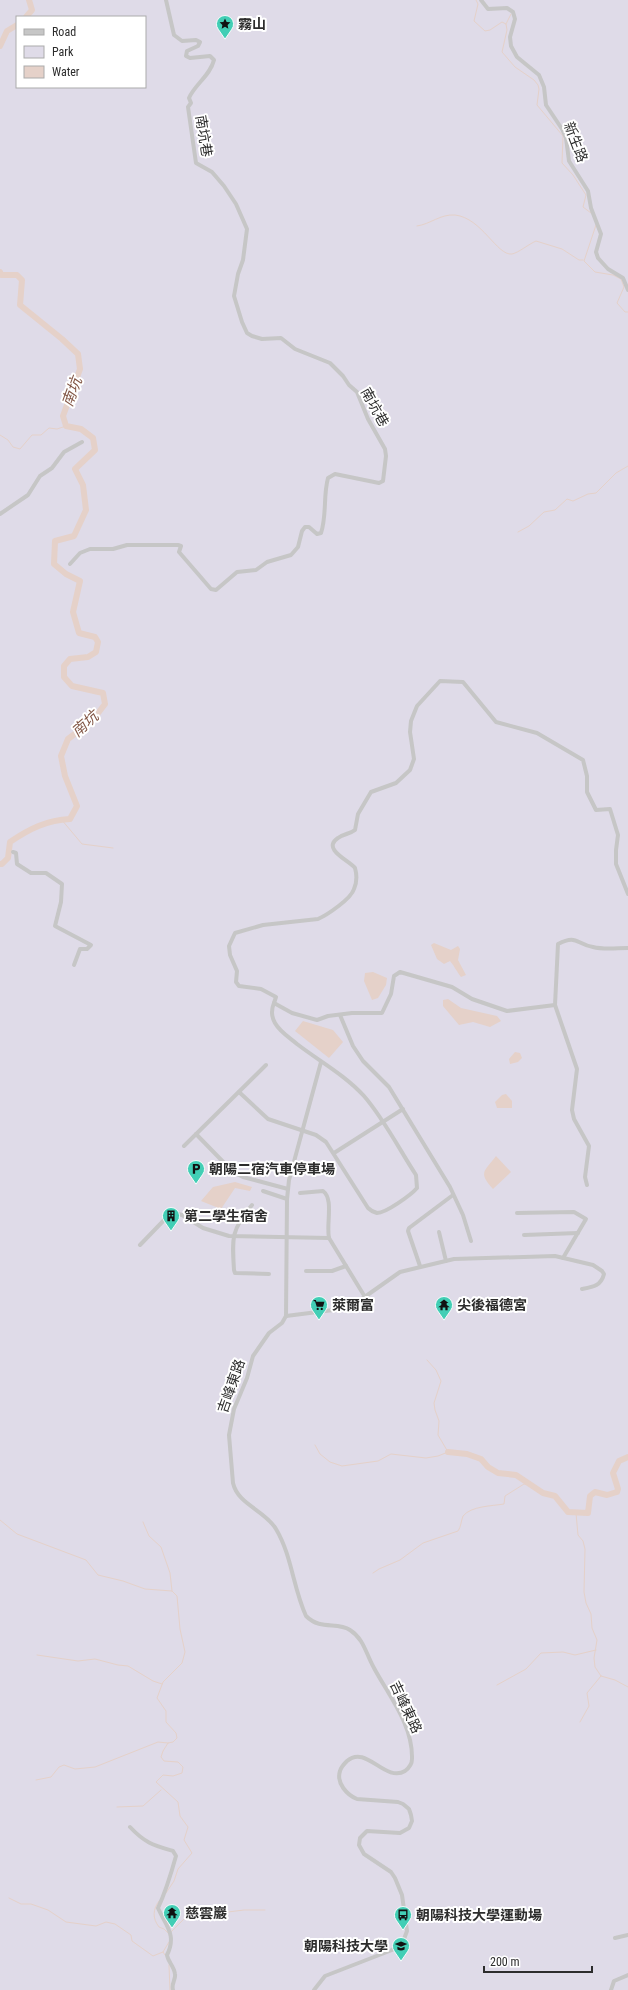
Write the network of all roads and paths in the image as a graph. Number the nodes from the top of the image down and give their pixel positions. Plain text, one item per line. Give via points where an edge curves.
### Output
1 (166, 0) edge
2 (481, 0) edge
3 (628, 290) edge
4 (82, 442) dead end
5 (0, 514) edge
6 (70, 564) dead end
7 (13, 852) dead end
8 (628, 894) edge
9 (628, 948) edge
10 (74, 965) dead end
11 (274, 1003) junction
12 (555, 1005) junction
13 (340, 1015) junction
14 (321, 1062) junction
15 (266, 1065) dead end
16 (239, 1092) junction
17 (403, 1109) junction
18 (382, 1122) junction
19 (302, 1130) junction
20 (196, 1134) junction
21 (184, 1146) dead end
22 (334, 1153) junction
23 (587, 1185) dead end
24 (288, 1189) junction
25 (263, 1191) dead end
26 (300, 1193) dead end
27 (453, 1196) junction
28 (287, 1199) junction
29 (252, 1205) dead end
30 (517, 1213) dead end
31 (439, 1232) dead end
32 (578, 1233) junction
33 (524, 1235) dead end
34 (233, 1236) junction
35 (287, 1237) junction
36 (329, 1238) junction
37 (471, 1241) dead end
38 (140, 1245) dead end
39 (563, 1258) junction
40 (446, 1261) junction
41 (346, 1266) junction
42 (420, 1266) junction
43 (306, 1271) dead end
44 (269, 1274) dead end
45 (582, 1289) dead end
46 (365, 1297) junction
47 (286, 1316) junction
48 (130, 1827) dead end
49 (628, 1935) edge
50 (616, 1938) dead end
51 (628, 1975) edge
52 (173, 1990) edge
53 (314, 1990) edge
54 (612, 1990) edge

1 - 6 street, 南坑巷 via 174,35 182,41 200,42 187,52 186,56 210,56 214,60 206,76 192,92 188,107 196,163 212,172 224,186 236,204 247,229 234,296 247,333 262,339 281,338 295,350 330,363 343,376 357,392 368,419 385,449 385,476 379,483 335,474 328,478 324,493 325,521 321,534 305,527 298,548 291,555 267,562 256,570 237,572 216,590 211,590 181,555 181,546 178,545 90,548 80,552
2 - 3 street, 新生路 via 488,9 507,8 513,12 515,19 510,37 511,46 517,56 539,75 544,87 546,105 566,138 569,161 588,191 601,234 596,252 598,258 608,270 623,278
4 - 5 street via 64,452 52,468 40,476 28,496
7 - 10 street via 16,853 17,864 30,873 46,873 62,884 55,926 91,945 87,949 80,949
8 - 11 street via 616,864 618,835 610,809 596,810 587,792 584,760 537,733 496,722 463,682 440,681 417,706 411,721 414,760 410,770 396,783 371,792 358,814 355,830 338,838 334,843 336,853 356,868 357,878 351,895 318,919 263,925 235,933 229,946 237,971 236,982 239,986 261,990 276,997
9 - 12 street via 593,947 574,939 558,944
11 - 13 street via 313,1020
11 - 14 street via 271,1011 275,1023
12 - 13 street via 507,1012 472,999 452,987 400,972 394,976 382,1013
12 - 23 street via 577,1069 572,1110 574,1119 589,1146
13 - 17 street via 356,1051 389,1087
14 - 18 street via 341,1075 363,1095
14 - 19 street
15 - 16 street
16 - 19 street via 268,1119
16 - 20 street
17 - 18 street
17 - 27 street
18 - 22 street
18 - 22 street via 416,1175 417,1188 408,1196 382,1212 372,1212
19 - 22 street via 321,1137
19 - 24 street
20 - 21 street
20 - 24 street via 233,1172
24 - 28 street
25 - 28 street
26 - 36 street via 323,1191 327,1194
27 - 37 street via 463,1215
27 - 42 street via 409,1228
28 - 35 street
29 - 34 street via 236,1226
30 - 32 street via 574,1212 586,1219
31 - 40 street
32 - 33 street
32 - 39 street
34 - 35 street
34 - 38 street via 203,1228 175,1213 168,1216
34 - 44 street via 235,1273
35 - 36 street
35 - 47 street
36 - 41 street
39 - 40 street via 555,1256
39 - 45 street via 593,1265 604,1274 595,1287
40 - 42 street
41 - 43 street via 332,1271
41 - 46 street
42 - 46 street via 400,1272
46 - 47 street via 349,1308
47 - 53 street, 吉峰東路 via 282,1323 269,1333 253,1356 234,1409 229,1436 235,1490 243,1500 265,1515 276,1527 288,1556 306,1616 312,1622 347,1628 361,1640 373,1667 398,1710 410,1737 412,1749 412,1763 403,1772 390,1772 360,1757 353,1757 339,1772 342,1786 351,1797 364,1801 403,1804 409,1809 412,1822 405,1831 367,1831 360,1838 359,1845 364,1854 396,1878 407,1924 404,1939 392,1950 325,1976
48 - 52 street via 151,1845 174,1851 176,1856 171,1877 158,1908 172,1940 168,1958 174,1967
49 - 50 street
51 - 54 street via 614,1981

